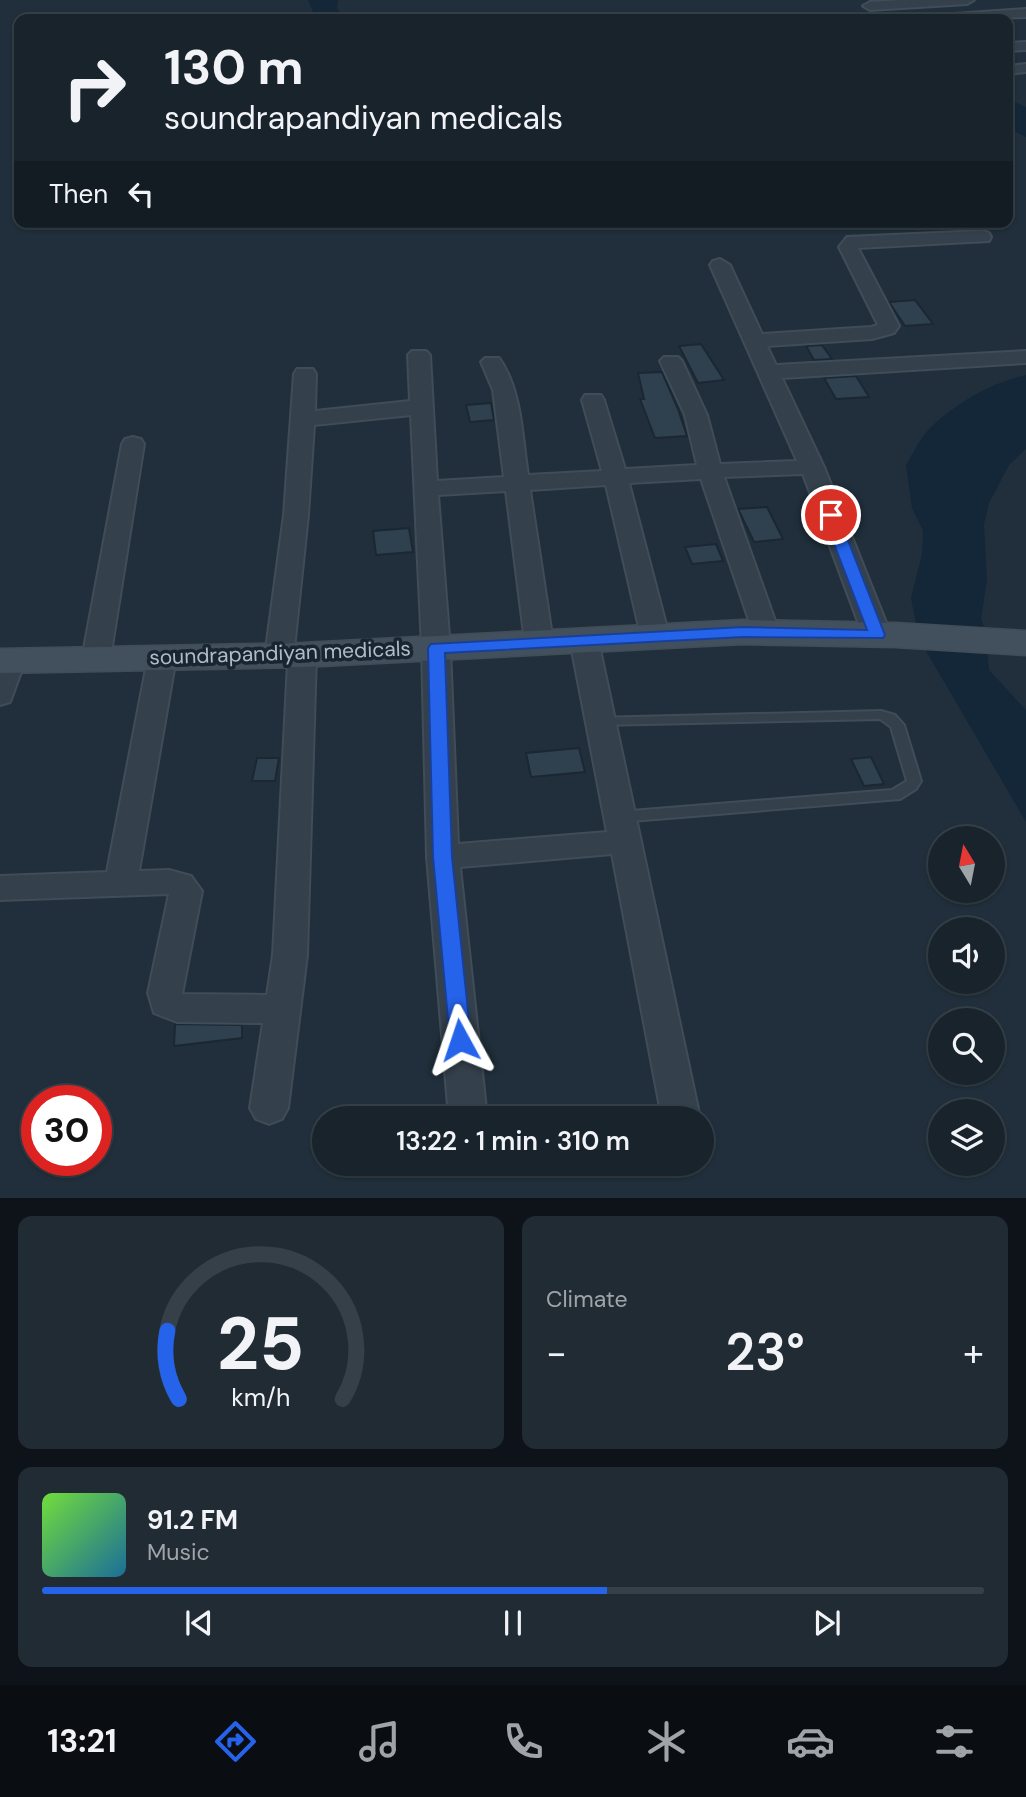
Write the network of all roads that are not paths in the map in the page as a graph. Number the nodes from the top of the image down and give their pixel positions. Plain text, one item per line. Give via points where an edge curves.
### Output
1 (967, 0) edge
2 (870, 6) dead end
3 (982, 237) dead end
4 (720, 265) dead end
5 (755, 341) junction
6 (419, 355) dead end
7 (1026, 357) edge
8 (671, 361) dead end
9 (492, 362) dead end
10 (769, 372) junction
11 (305, 374) dead end
12 (593, 400) dead end
13 (421, 407) junction
14 (304, 419) junction
15 (133, 444) dead end
16 (812, 467) junction
17 (710, 471) junction
18 (617, 478) junction
19 (517, 484) junction
20 (426, 489) junction
21 (766, 632) junction
22 (886, 635) junction
23 (655, 636) junction
24 (584, 640) junction
25 (539, 642) junction
26 (1026, 643) edge
27 (436, 648) junction
28 (291, 655) junction
29 (162, 658) junction
30 (96, 659) junction
31 (4, 673) edge
32 (598, 721) junction
33 (621, 829) junction
34 (443, 857) junction
35 (121, 884) junction
36 (0, 888) edge
37 (282, 1009) junction
38 (467, 1106) edge
39 (679, 1106) edge
40 (269, 1108) dead end

1 - 2 street
3 - 5 street via 854,241 848,247 887,329
4 - 5 street
5 - 10 street
6 - 13 street
7 - 10 street
8 - 17 street via 696,415
9 - 19 street via 504,390
10 - 16 street
11 - 14 street
12 - 18 street
13 - 14 street
13 - 20 street
14 - 28 street via 291,567
15 - 30 street
16 - 17 street
16 - 22 street
17 - 18 street
17 - 21 street
18 - 19 street
18 - 23 street
19 - 20 street
19 - 25 street
20 - 27 street
21 - 22 main road, soundrapandiyan medicals
21 - 23 main road, soundrapandiyan medicals
22 - 26 main road, soundrapandiyan medicals
23 - 24 main road, soundrapandiyan medicals
24 - 25 main road, soundrapandiyan medicals
24 - 32 street
25 - 27 main road, soundrapandiyan medicals
27 - 28 main road, soundrapandiyan medicals
27 - 34 street
28 - 29 main road, soundrapandiyan medicals
28 - 37 street via 293,912
29 - 30 main road, soundrapandiyan medicals
29 - 35 street
30 - 31 main road, soundrapandiyan medicals
32 - 33 street
32 - 33 lane via 881,715 897,725 914,781 895,795
33 - 34 street
33 - 39 street
34 - 38 street
35 - 36 street
35 - 37 street via 169,882 186,891 166,1003 177,1008
37 - 40 street

